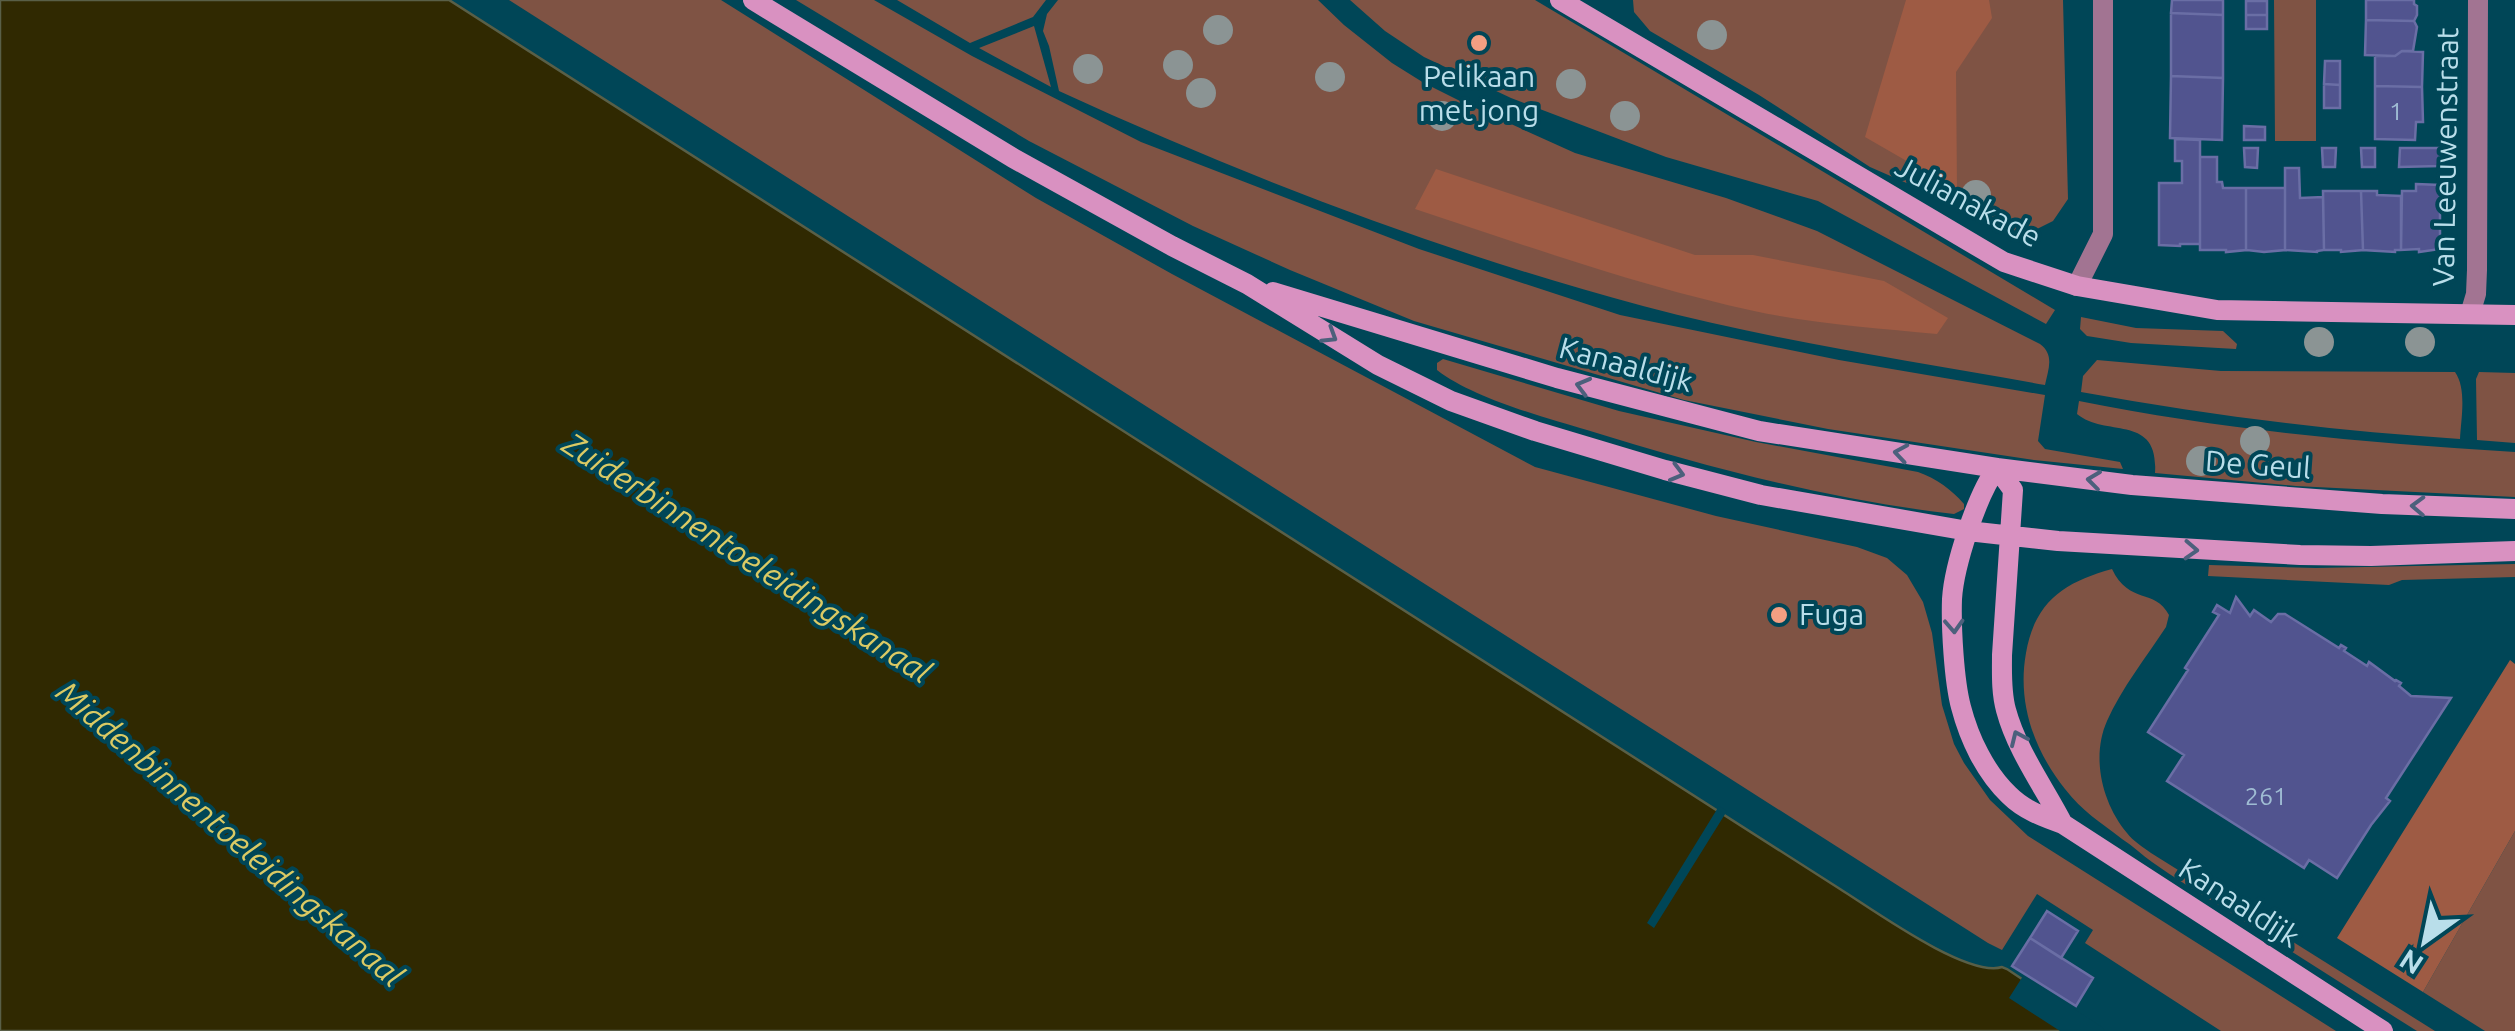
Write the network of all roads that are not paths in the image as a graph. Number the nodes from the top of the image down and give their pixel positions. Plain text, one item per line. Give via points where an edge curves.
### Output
1 (753, 0) edge
2 (2102, 0) edge
3 (2478, 0) edge
4 (1575, 4) edge
5 (1247, 284) junction
6 (2077, 286) junction
7 (2470, 314) junction
8 (2515, 315) edge
9 (1997, 468) junction
10 (2515, 509) edge
11 (1968, 531) junction
12 (2010, 535) junction
13 (2515, 551) edge
14 (2063, 824) junction
15 (2383, 1031) edge

1 - 5 main road, Kanaaldijk via 1013,158
2 - 6 street via 2103,234
3 - 7 street, Van Leeuwenstraat via 2477,270
4 - 6 main road, Julianakade via 2004,262
9 -> 5 main road, Kanaaldijk via 1760,431 1556,378
5 -> 11 main road, Kanaaldijk via 1378,365 1535,431 1761,495
6 - 7 main road, Julianakade via 2217,310
7 - 8 main road, Julianakade
10 -> 9 main road, De Geul via 2132,485
9 - 11 main road, Kanaaldijk
9 - 12 main road, Kanaaldijk via 2013,490
11 - 12 main road, Kanaaldijk
11 -> 14 main road, Kanaaldijk via 1952,596 1960,707 1977,753 2008,794
12 -> 13 main road via 2300,555
14 -> 12 main road, Kanaaldijk via 2006,709 2002,655
14 - 15 main road, Kanaaldijk

